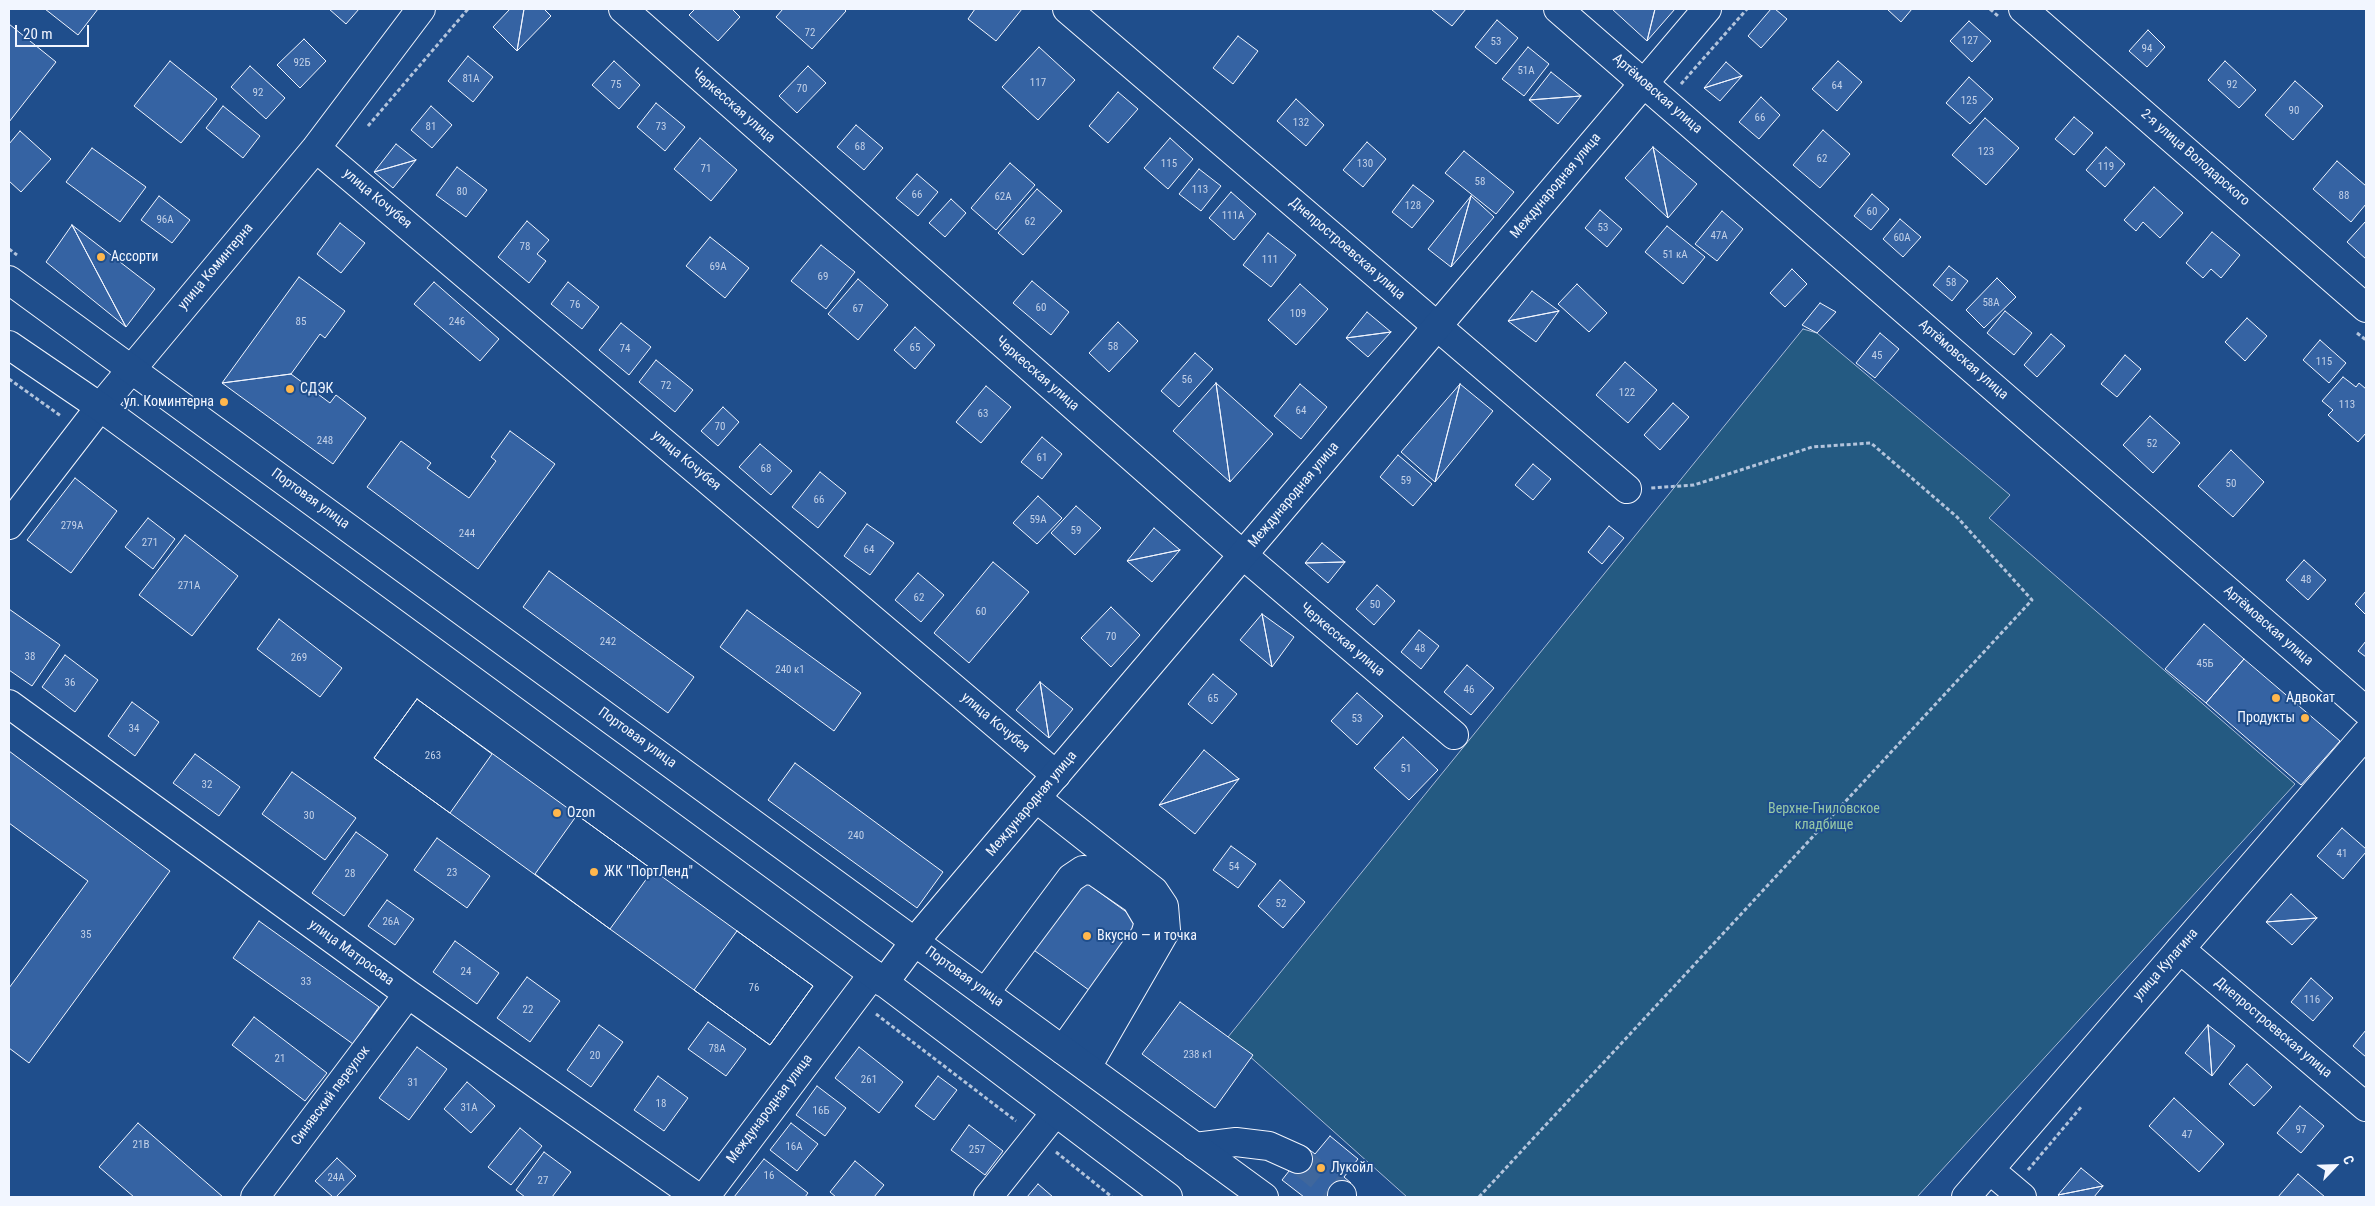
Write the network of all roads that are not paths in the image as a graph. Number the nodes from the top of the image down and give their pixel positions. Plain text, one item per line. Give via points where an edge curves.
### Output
1 (421, 9) edge
2 (623, 9) edge
3 (1067, 9) edge
4 (1558, 9) edge
5 (1707, 9) edge
6 (2023, 9) edge
7 (1644, 82) junction
8 (316, 148) junction
9 (9, 280) edge
10 (2366, 308) edge
11 (1437, 326) junction
12 (9, 344) edge
13 (131, 369) junction
14 (100, 407) junction
15 (1627, 489) road end
16 (9, 525) edge
17 (1243, 555) junction
18 (9, 704) edge
19 (2366, 711) edge
20 (2366, 734) edge
21 (1454, 735) dead end
22 (1056, 776) junction
23 (1036, 798) junction
24 (915, 941) junction
25 (2180, 949) junction
26 (878, 979) junction
27 (985, 993) junction
28 (408, 994) junction
29 (1062, 1050) junction
30 (1087, 1067) junction
31 (2366, 1107) edge
32 (1056, 1113) junction
33 (1195, 1147) junction
34 (1298, 1159) tunnel mouth
35 (1990, 1170) junction
36 (255, 1197) edge
37 (697, 1197) edge
38 (704, 1197) edge
39 (988, 1197) edge
40 (1168, 1197) edge
41 (1264, 1197) edge
42 (1966, 1197) edge
43 (2022, 1197) edge

1 - 8 street, улица Коминтерна
2 - 17 street, Черкесская улица
3 - 11 street, Днепростроевская улица
4 - 7 street, Артёмовская улица
5 - 7 street, Международная улица
6 - 10 street, 2-я улица Володарского
7 - 11 street, Международная улица
7 - 19 street, Артёмовская улица
8 - 13 street, улица Коминтерна
8 - 22 street, улица Кочубея
9 - 13 street, Портовая улица
11 - 15 street, Днепростроевская улица
11 - 17 street, Международная улица
12 - 14 street
13 - 14 street, улица Коминтерна
13 - 24 street, Портовая улица
14 - 16 street, улица Коминтерна
14 - 26 street
17 - 21 street, Черкесская улица
17 - 22 street, Международная улица
18 - 28 street, улица Матросова
20 - 25 street, улица Кулагина
22 - 23 street, Международная улица
23 - 24 street, Международная улица
23 - 30 street via 1154,891 1164,906 1166,930
24 - 26 street, Международная улица
24 - 27 street, Портовая улица
25 - 31 street, Днепростроевская улица
25 - 35 street, улица Кулагина
26 - 32 street
26 - 38 street, Международная улица via 854,998
27 - 29 street, Портовая улица
27 - 29 street via 1072,878 1083,870 1094,871 1136,900 1149,922 1145,935
28 - 36 street, Синявский переулок
28 - 37 street, улица Матросова
29 - 30 street, Портовая улица
30 - 33 street, Портовая улица
32 - 39 street
32 - 40 street
33 - 34 street via 1236,1142 1269,1146
33 - 41 street, Портовая улица
35 - 42 street, улица Кулагина
35 - 43 street

